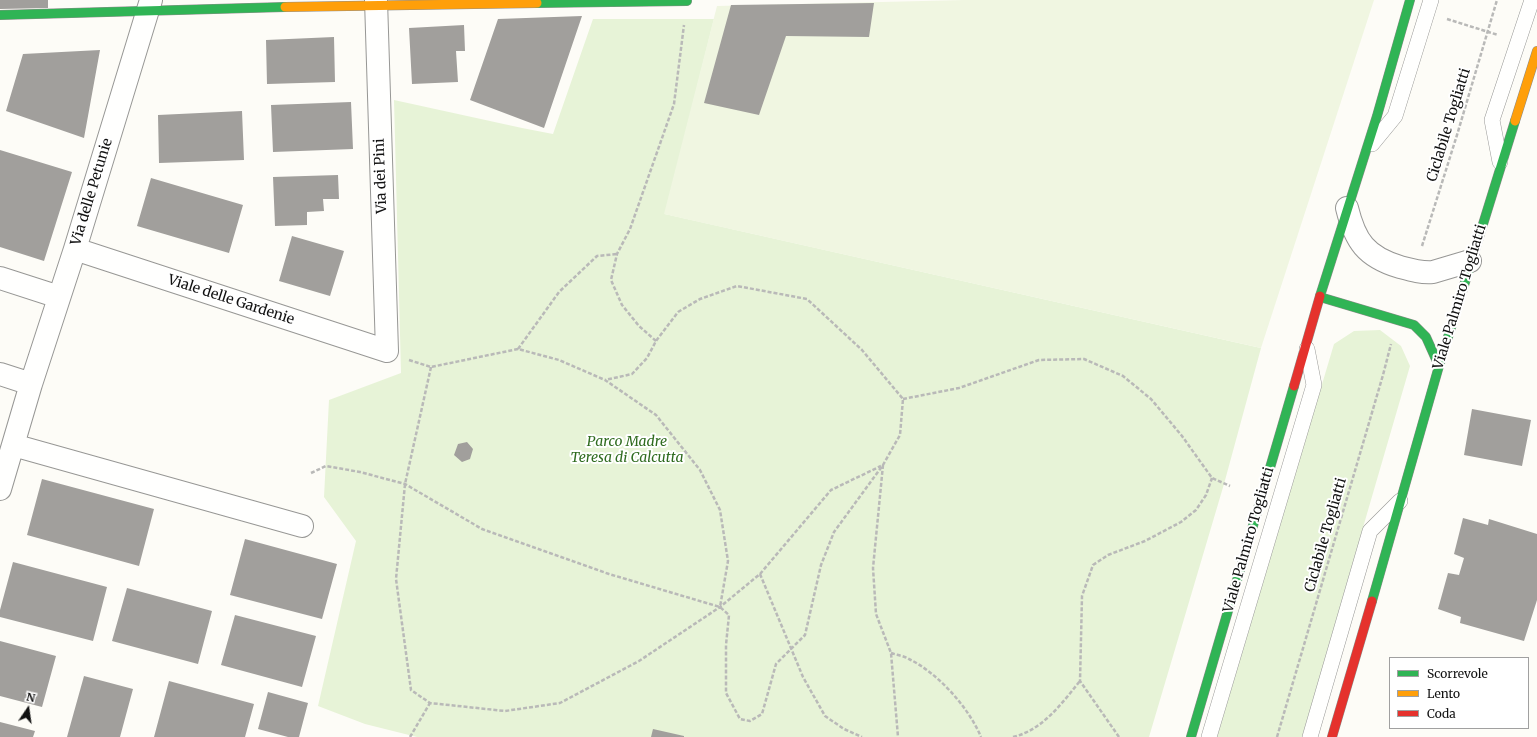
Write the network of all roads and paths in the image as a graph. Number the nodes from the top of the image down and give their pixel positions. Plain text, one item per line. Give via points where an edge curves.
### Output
1 (1410, 0) edge
2 (1431, 0) edge
3 (1497, 0) edge
4 (1532, 0) edge
5 (687, 1) edge
6 (376, 3) edge
7 (149, 5) edge
8 (0, 15) edge
9 (1442, 17) dead end
10 (1487, 32) junction
11 (1500, 36) dead end
12 (1537, 51) edge
13 (1366, 152) junction
14 (1501, 165) junction
15 (1347, 208) junction
16 (75, 249) junction
17 (1421, 249) dead end
18 (617, 254) junction
19 (1470, 261) junction
20 (1, 279) edge
21 (59, 297) junction
22 (1320, 297) junction
23 (1392, 339) dead end
24 (656, 341) junction
25 (1306, 344) junction
26 (518, 349) junction
27 (386, 351) junction
28 (431, 366) junction
29 (1438, 366) junction
30 (0, 374) edge
31 (605, 380) junction
32 (30, 384) junction
33 (902, 399) junction
34 (8, 451) edge
35 (883, 465) junction
36 (312, 473) dead end
37 (1212, 478) junction
38 (405, 484) junction
39 (1230, 486) dead end
40 (0, 489) edge
41 (1402, 500) junction
42 (302, 526) dead end
43 (760, 574) junction
44 (720, 607) junction
45 (792, 650) junction
46 (891, 654) junction
47 (1080, 681) junction
48 (430, 703) junction
49 (410, 737) edge
50 (862, 737) edge
51 (898, 737) edge
52 (981, 737) edge
53 (1013, 737) edge
54 (1119, 737) edge
55 (1191, 737) edge
56 (1209, 737) edge
57 (1277, 737) edge
58 (1310, 737) edge
59 (1332, 737) edge

1 - 13 main road, Viale Palmiro Togliatti
2 - 13 lane, Viale Palmiro Togliatti via 1395,116
3 - 10 path, Ciclabile Togliatti
4 - 14 lane, Viale Palmiro Togliatti via 1492,120
5 - 6 main road
5 - 18 path via 674,104 630,229
6 - 7 main road
6 - 27 street, Via dei Pini
7 - 8 main road
7 - 16 street, Via delle Petunie
9 - 10 path
10 - 11 path
10 - 17 path, Ciclabile Togliatti
12 - 14 main road, Viale Palmiro Togliatti
13 - 15 main road, Viale Palmiro Togliatti
14 - 19 main road, Viale Palmiro Togliatti
15 - 19 street via 1357,236 1371,254 1383,262 1427,273
15 - 22 main road, Viale Palmiro Togliatti
16 - 21 street, Via delle Petunie
16 - 27 street, Viale delle Gardenie
18 - 24 path via 611,280 622,305 639,326
18 - 26 path via 597,256 564,287
19 - 29 main road, Viale Palmiro Togliatti
20 - 21 street
21 - 32 street, Via delle Petunie
22 - 25 main road, Viale Palmiro Togliatti
22 - 29 main road via 1414,325 1426,337
23 - 57 path, Ciclabile Togliatti
24 - 31 path via 647,358 632,374
24 - 33 path via 678,312 700,299 737,286 807,299 862,350
25 - 55 main road, Viale Palmiro Togliatti
25 - 56 lane, Viale Palmiro Togliatti via 1314,385
26 - 28 path
26 - 31 path via 559,360
27 - 28 path via 400,358
28 - 38 path
29 - 41 main road, Viale Palmiro Togliatti
30 - 32 street
31 - 44 path via 656,415 700,470 720,510 728,561
32 - 34 street, Via delle Petunie
33 - 35 path via 900,435
33 - 37 path via 959,388 1039,360 1084,359 1123,376 1151,399
34 - 40 street, Via delle Petunie
34 - 42 street
35 - 43 path via 831,490
35 - 45 path via 834,532 821,565 805,635
35 - 46 path via 873,568 876,614
36 - 38 path via 326,466
37 - 39 path
37 - 47 path via 1206,495 1196,510 1182,522 1108,555 1093,565 1082,596
38 - 44 path via 482,530 609,574
38 - 48 path via 396,579 411,690
41 - 58 lane via 1370,530
41 - 59 main road, Viale Palmiro Togliatti
43 - 44 path
43 - 45 path
44 - 45 path via 728,616 726,693 740,719 750,721 762,714 776,664
44 - 48 path via 639,661 560,703 505,711
45 - 50 path via 803,677 825,716
46 - 51 path
46 - 52 path via 908,658 922,666 947,687 976,725
47 - 53 path via 1048,718
47 - 54 path
48 - 49 path

